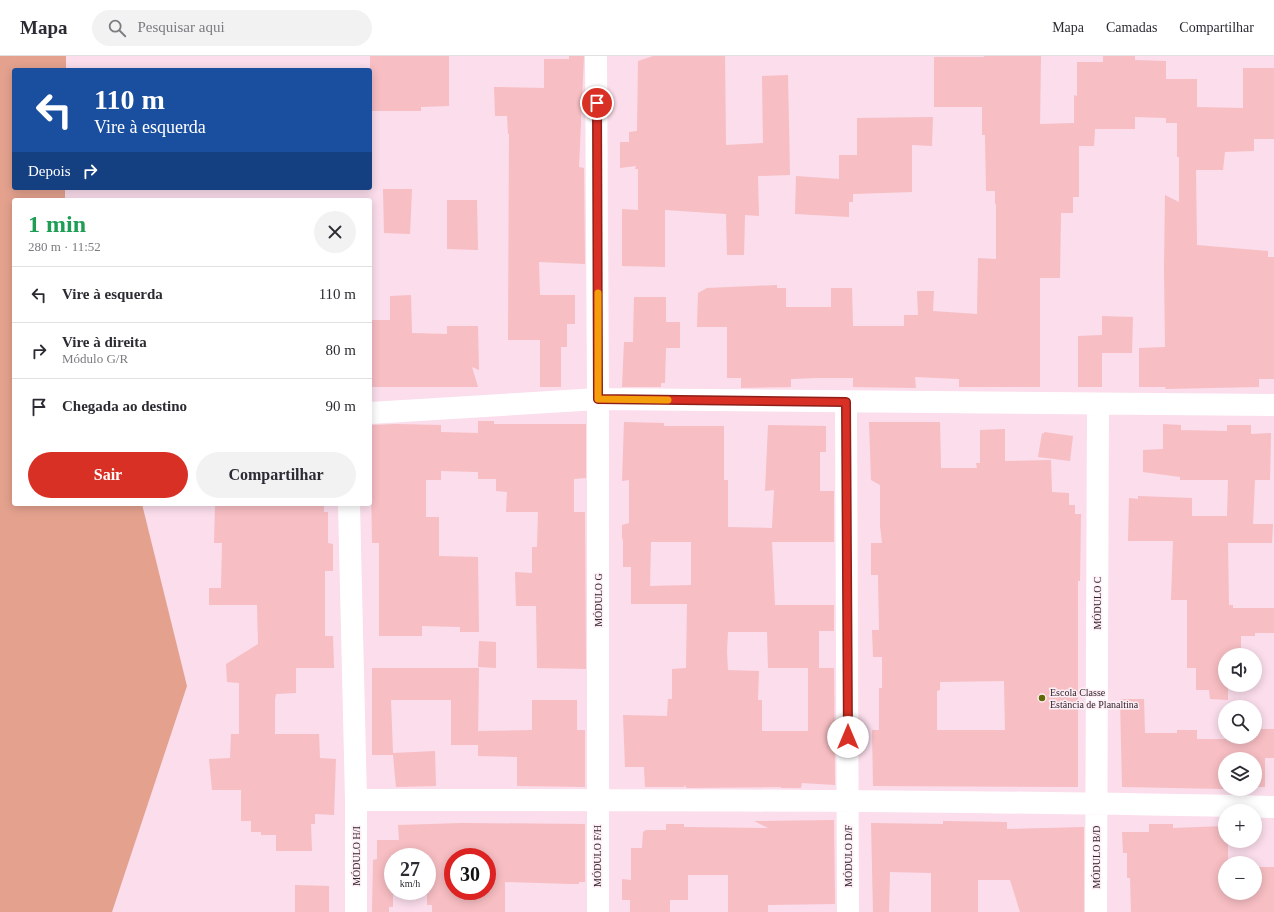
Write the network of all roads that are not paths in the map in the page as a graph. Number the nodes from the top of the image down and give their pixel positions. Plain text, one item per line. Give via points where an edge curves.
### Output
1 (596, 56) edge
2 (598, 399) junction
3 (846, 402) junction
4 (1098, 404) junction
5 (1274, 405) edge
6 (372, 413) edge
7 (350, 506) edge
8 (356, 800) junction
9 (597, 800) junction
10 (848, 801) junction
11 (1096, 803) junction
12 (1274, 808) edge
13 (356, 912) edge
14 (598, 912) edge
15 (848, 912) edge
16 (1096, 912) edge

1 - 2 street, MÓDULO G
2 - 3 street
2 - 6 street
2 - 9 street, MÓDULO G
3 - 4 street
3 - 10 street, MÓDULO D/F
4 - 5 street
4 - 11 street, MÓDULO C
7 - 8 street
8 - 9 street
8 - 13 street, MÓDULO H/I
9 - 10 street
9 - 14 street, MÓDULO F/H
10 - 11 street
10 - 15 street, MÓDULO D/F
11 - 12 street
11 - 16 street, MÓDULO B/D

